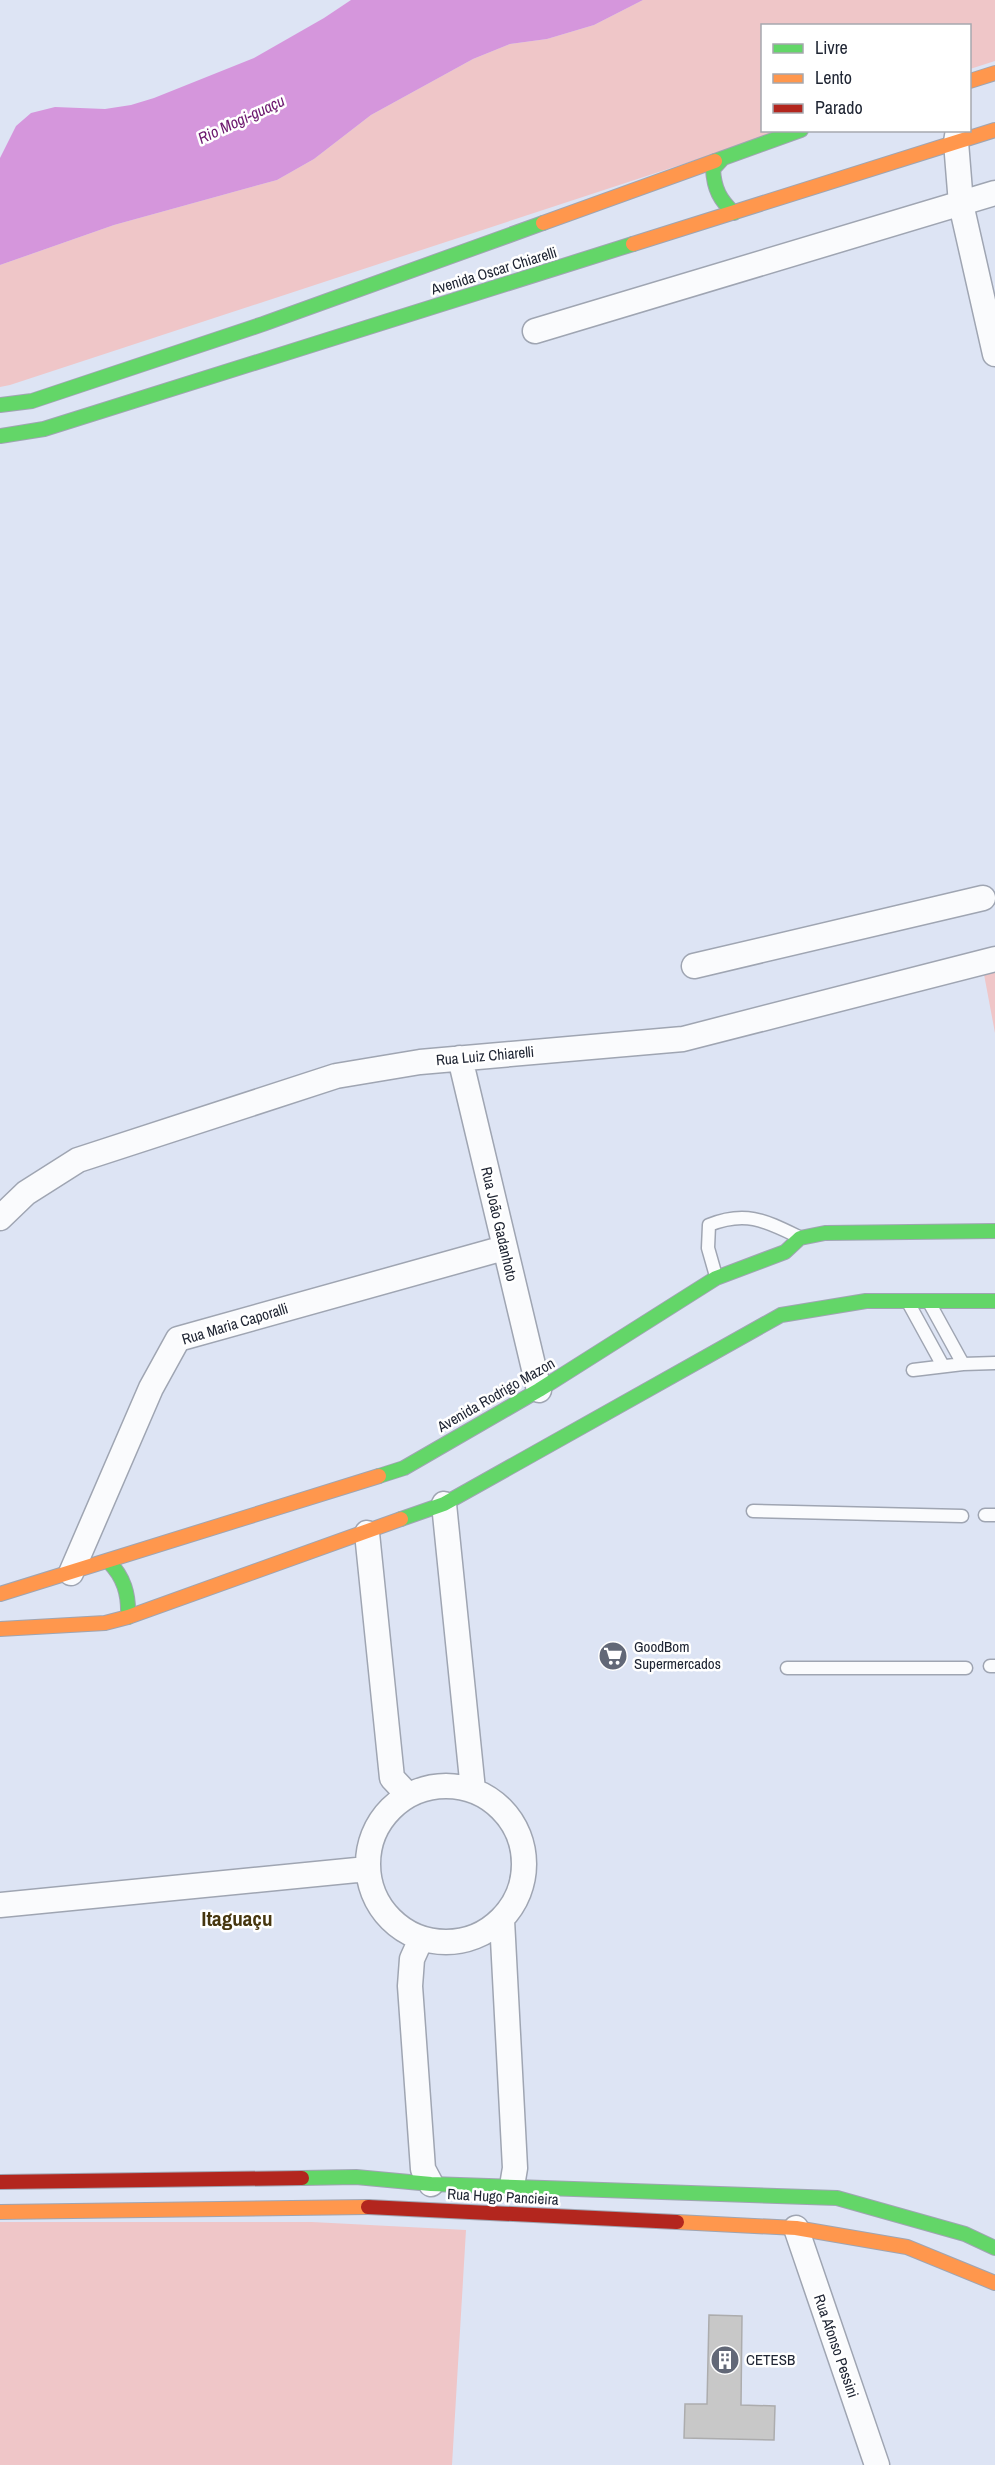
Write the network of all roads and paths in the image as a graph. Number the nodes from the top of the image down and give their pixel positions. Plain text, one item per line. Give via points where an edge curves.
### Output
1 (995, 73) edge
2 (971, 80) edge
3 (995, 130) edge
4 (795, 132) edge
5 (957, 136) edge
6 (723, 158) junction
7 (995, 193) edge
8 (962, 204) junction
9 (734, 213) junction
10 (535, 331) dead end
11 (995, 354) edge
12 (0, 405) edge
13 (0, 436) edge
14 (983, 897) dead end
15 (995, 959) edge
16 (694, 966) dead end
17 (460, 1058) junction
18 (0, 1218) edge
19 (995, 1231) edge
20 (800, 1238) junction
21 (504, 1248) junction
22 (716, 1278) junction
23 (928, 1300) junction
24 (907, 1301) junction
25 (995, 1301) edge
26 (995, 1363) edge
27 (963, 1364) junction
28 (943, 1366) junction
29 (913, 1370) dead end
30 (539, 1390) junction
31 (444, 1504) junction
32 (753, 1511) dead end
33 (962, 1516) dead end
34 (367, 1533) junction
35 (108, 1561) junction
36 (70, 1580) junction
37 (0, 1594) edge
38 (128, 1617) junction
39 (0, 1629) edge
40 (787, 1668) dead end
41 (966, 1668) dead end
42 (473, 1790) junction
43 (408, 1795) junction
44 (367, 1869) junction
45 (0, 1905) edge
46 (502, 1920) junction
47 (421, 1939) junction
48 (0, 2182) edge
49 (431, 2184) junction
50 (512, 2186) junction
51 (0, 2212) edge
52 (796, 2228) junction
53 (995, 2248) edge
54 (995, 2283) edge
55 (877, 2465) edge

1 - 2 street
3 - 5 street, Avenida Oscar Chiarelli
4 - 6 street, Avenida Oscar Chiarelli
5 - 8 street
5 - 9 street, Avenida Oscar Chiarelli
6 - 9 street via 713,169 713,183 718,198
6 - 12 street, Avenida Oscar Chiarelli via 241,331 32,401
7 - 8 street
8 - 10 street
8 - 11 street
9 - 13 street, Avenida Oscar Chiarelli via 44,429
14 - 16 street
15 - 17 street, Rua Luiz Chiarelli via 683,1039
17 - 18 street, Rua Luiz Chiarelli via 336,1076 78,1160 26,1193
17 - 21 street, Rua João Gadanhoto
19 - 20 street, Avenida Rodrigo Mazon via 825,1233
20 - 22 street, Avenida Rodrigo Mazon via 784,1252
20 - 22 lane via 751,1217 726,1218 709,1225 708,1248
21 - 30 street, Rua João Gadanhoto
21 - 36 street, Rua Maria Caporalli via 178,1338 151,1388
22 - 30 street, Avenida Rodrigo Mazon
23 - 24 street
23 - 25 street
23 - 27 lane
24 - 28 lane
24 - 31 street via 851,1302 781,1315
26 - 27 lane
27 - 28 lane
28 - 29 lane
30 - 35 street, Avenida Rodrigo Mazon via 404,1468
31 - 34 street
31 - 42 street
32 - 33 lane
34 - 38 street
34 - 43 street via 392,1778
35 - 36 street, Avenida Rodrigo Mazon
35 - 38 street via 125,1583
36 - 37 street, Avenida Rodrigo Mazon
38 - 39 street via 105,1623 77,1619
40 - 41 lane
42 - 43 street via 447,1785
42 - 46 street via 496,1803 514,1822 524,1847 525,1873 518,1898
43 - 44 street via 380,1821 370,1844
44 - 45 street
44 - 47 street via 373,1894 387,1916
46 - 47 street via 481,1935 457,1942
46 - 50 street via 515,2168
47 - 49 street via 412,1959 410,1986 423,2169
48 - 49 street, Rua Hugo Pancieira via 356,2177
49 - 50 street, Rua Hugo Pancieira
50 - 53 street, Rua Hugo Pancieira via 837,2198 965,2234
51 - 52 street, Rua Hugo Pancieira via 381,2207
52 - 54 street, Rua Hugo Pancieira via 908,2247
52 - 55 street, Rua Afonso Pessini

